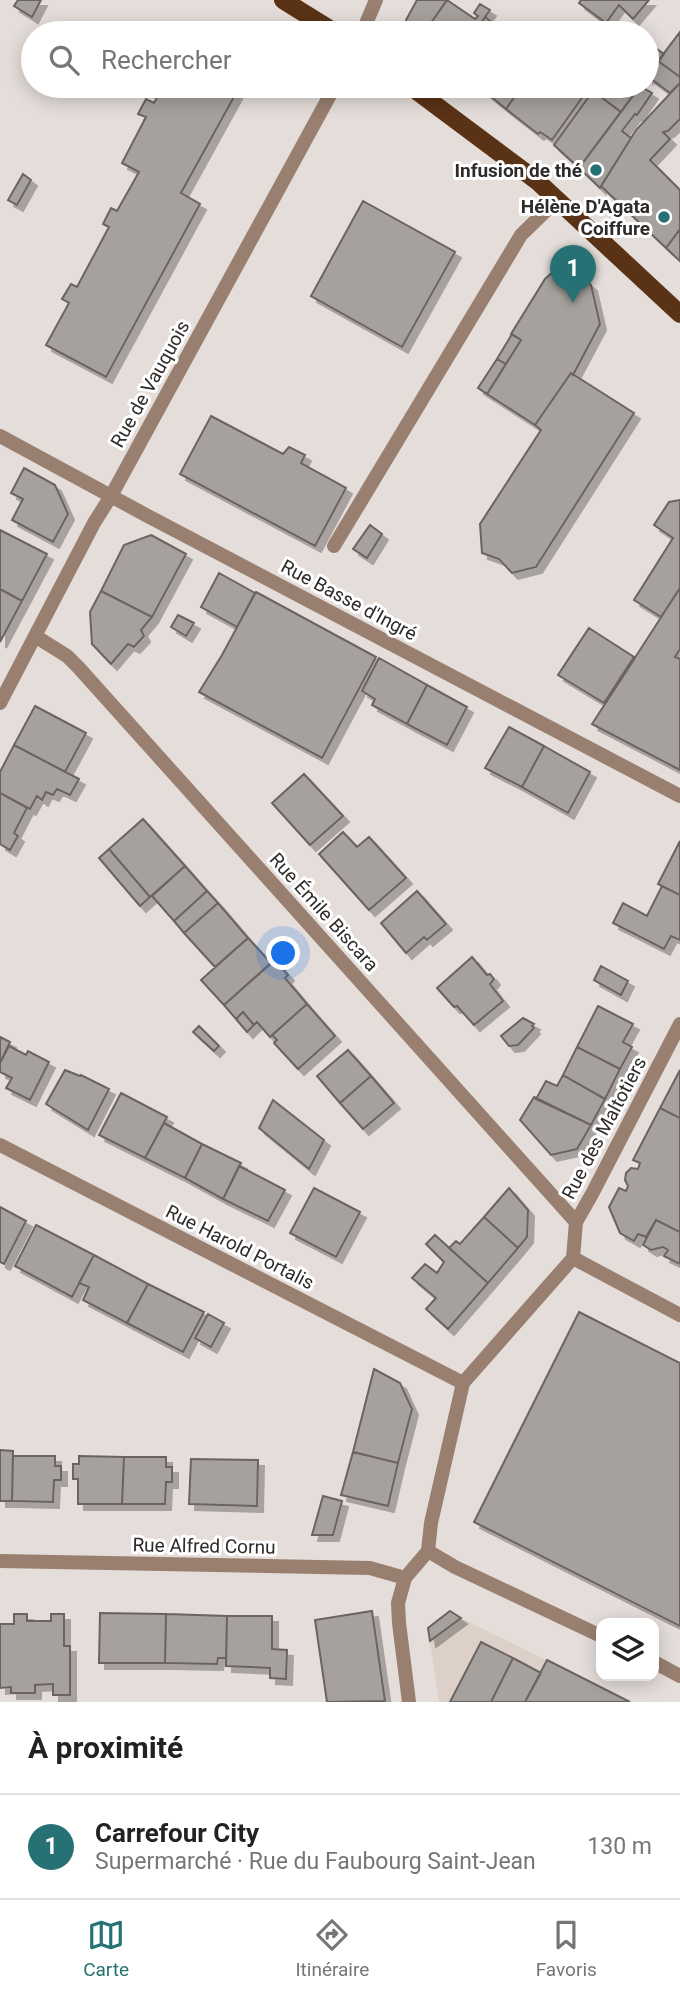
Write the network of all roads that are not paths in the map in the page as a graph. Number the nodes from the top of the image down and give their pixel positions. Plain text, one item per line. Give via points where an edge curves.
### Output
1 (283, 0) edge
2 (376, 0) edge
3 (317, 21) edge
4 (367, 21) edge
5 (328, 98) edge
6 (426, 98) edge
7 (557, 200) junction
8 (680, 314) edge
9 (0, 436) edge
10 (111, 496) junction
11 (334, 546) dead end
12 (35, 636) junction
13 (0, 703) edge
14 (680, 796) edge
15 (680, 1024) edge
16 (0, 1145) edge
17 (576, 1222) junction
18 (573, 1258) junction
19 (680, 1315) edge
20 (463, 1383) junction
21 (428, 1551) junction
22 (0, 1561) edge
23 (405, 1578) junction
24 (596, 1634) edge
25 (659, 1665) edge
26 (680, 1676) edge
27 (409, 1702) edge

1 - 3 main road
2 - 4 street
5 - 10 street, Rue de Vauquois
6 - 7 main road
7 - 8 main road
7 - 11 street via 521,235
9 - 10 street, Rue Basse d'Ingré
10 - 12 street, Rue de Vauquois
10 - 14 street, Rue Basse d'Ingré
12 - 13 street, Rue de Vauquois
12 - 17 street, Rue Émile Biscara via 79,667
15 - 17 street, Rue des Maltotiers
16 - 20 street, Rue Harold Portalis
17 - 18 street, Rue des Maltotiers
18 - 19 street
18 - 20 street
20 - 21 street
21 - 23 street
21 - 24 street
22 - 23 street, Rue Alfred Cornu via 370,1568
23 - 27 street via 398,1604
25 - 26 street

